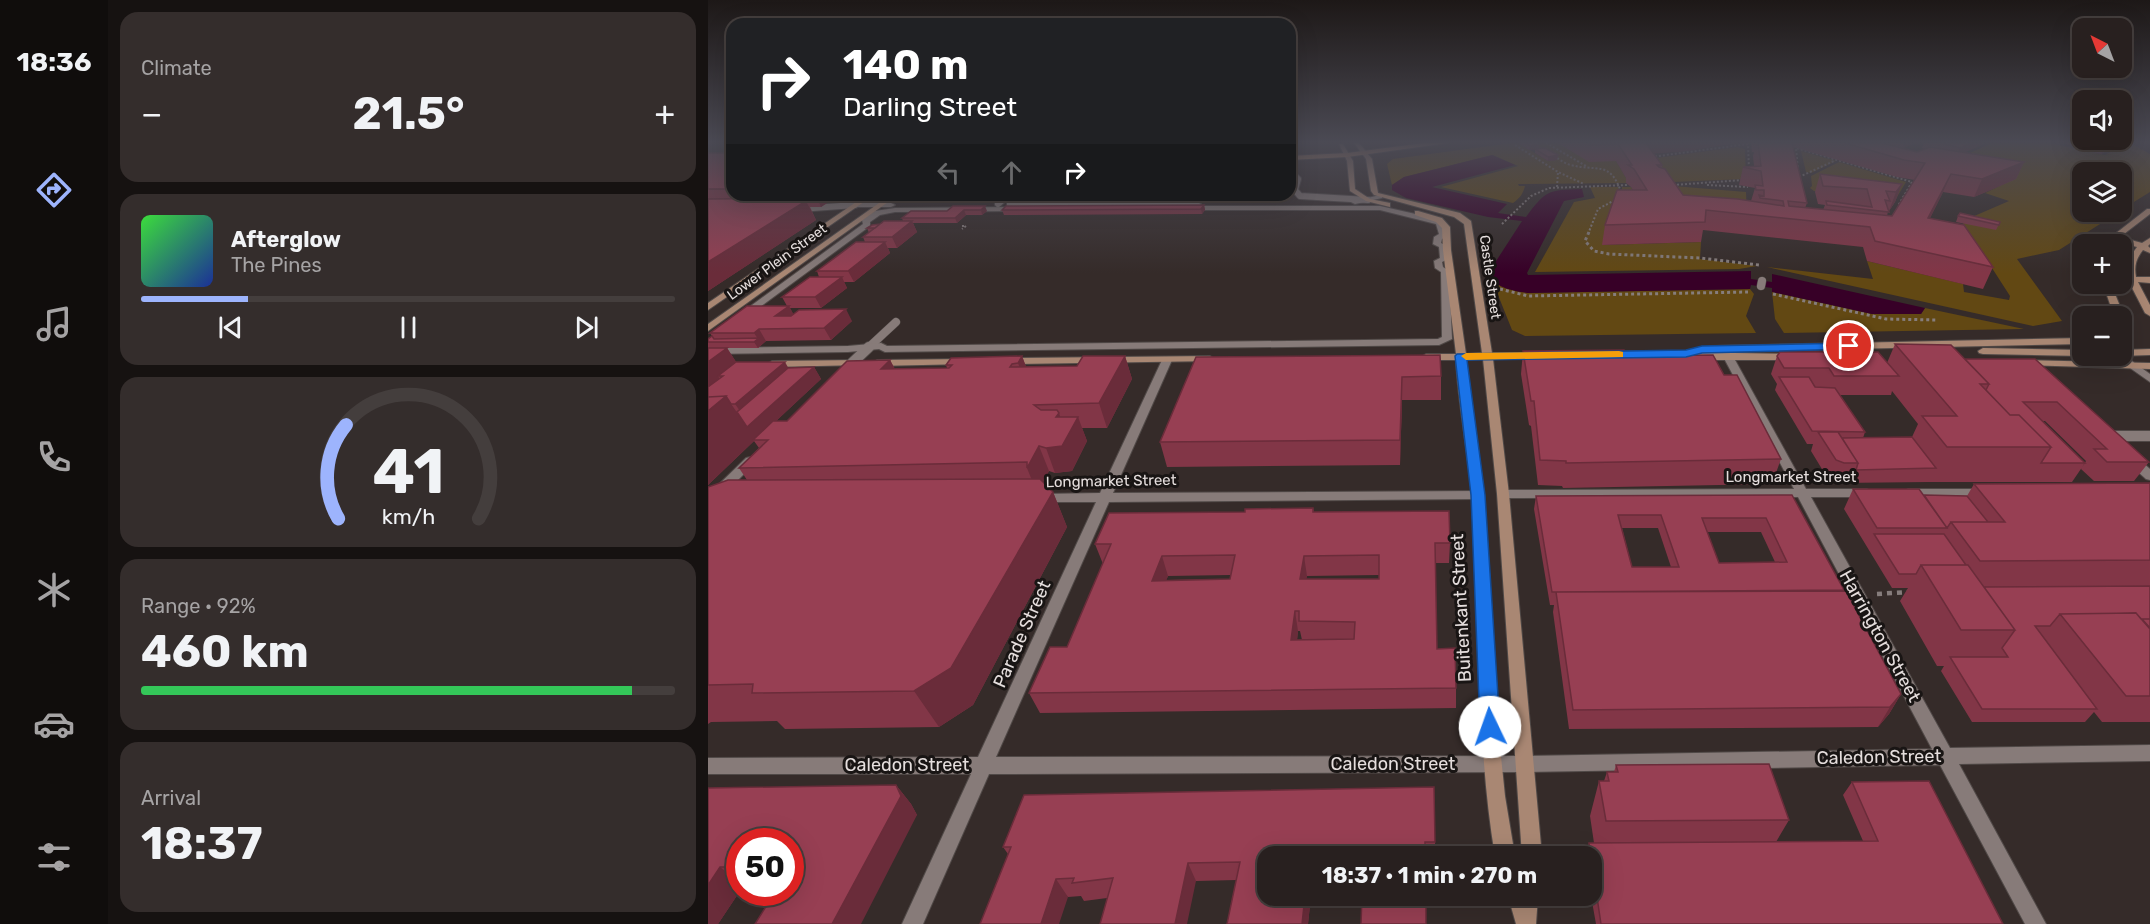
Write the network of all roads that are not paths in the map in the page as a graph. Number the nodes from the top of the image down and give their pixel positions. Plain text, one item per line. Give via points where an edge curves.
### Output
1 (1352, 186) edge
2 (1373, 186) edge
3 (1352, 190) junction
4 (1296, 193) edge
5 (1380, 197) junction
6 (1324, 198) junction
7 (1368, 200) junction
8 (861, 201) edge
9 (886, 201) edge
10 (1001, 201) edge
11 (1059, 201) edge
12 (827, 203) dead end
13 (1057, 203) junction
14 (998, 204) junction
15 (855, 205) junction
16 (880, 205) junction
17 (790, 211) edge
18 (2150, 211) edge
19 (2119, 234) edge
20 (2150, 240) edge
21 (2146, 248) edge
22 (2133, 280) junction
23 (2150, 280) edge
24 (708, 307) edge
25 (2150, 313) edge
26 (896, 322) dead end
27 (710, 333) edge
28 (2072, 341) edge
29 (870, 346) junction
30 (1898, 346) junction
31 (708, 351) edge
32 (2072, 352) edge
33 (1726, 353) junction
34 (2132, 354) edge
35 (2150, 354) edge
36 (1551, 355) edge
37 (1604, 355) edge
38 (1461, 356) junction
39 (1486, 356) junction
40 (1414, 357) edge
41 (1827, 358) edge
42 (1218, 359) edge
43 (1167, 360) junction
44 (992, 361) edge
45 (981, 362) edge
46 (1984, 362) edge
47 (852, 363) junction
48 (2028, 363) junction
49 (764, 364) edge
50 (2134, 366) junction
51 (2150, 366) edge
52 (835, 379) edge
53 (2150, 379) edge
54 (2046, 380) edge
55 (2150, 436) edge
56 (2112, 440) joint
57 (759, 453) edge
58 (2150, 476) edge
59 (1994, 492) edge
60 (1503, 494) junction
61 (1802, 494) junction
62 (1478, 495) junction
63 (1105, 497) junction
64 (1033, 498) edge
65 (708, 502) edge
66 (725, 502) edge
67 (2150, 753) edge
68 (1946, 756) junction
69 (984, 764) junction
70 (1493, 764) junction
71 (1525, 764) junction
72 (708, 766) edge
73 (1504, 846) edge
74 (1531, 846) edge
75 (1521, 906) edge
76 (1527, 906) edge
77 (1526, 922) edge
78 (912, 924) edge
79 (2036, 924) edge

1 - 3 main road
2 - 5 main road
3 - 6 lane
3 - 7 main road, Castle Street
4 - 6 lane
5 - 7 street, Castle Street
5 - 39 main road, Castle Street via 1457,215 1467,221
6 - 7 lane
7 - 13 street, Castle Street via 1341,204
7 - 38 main road, Castle Street via 1444,223
8 - 15 main road, Lower Plein Street
9 - 16 main road, Lower Plein Street
10 - 14 lane
11 - 13 lane
12 - 15 lane
13 - 14 street, Castle Street
14 - 16 street, Castle Street
15 - 16 street, Castle Street
15 - 17 lane, Castle Street
15 - 24 main road, Lower Plein Street
16 - 27 main road, Lower Plein Street
18 - 19 main road
20 - 21 main road
21 - 22 main road via 2132,255
22 - 23 main road
22 - 25 main road
26 - 29 lane
27 - 29 street via 867,221 914,209 1380,208 1442,225 1443,236 1438,237 1437,244 1443,246 1444,259 1438,261 1439,268 1445,271 1448,336 1439,342 885,349
28 - 30 main road
29 - 31 street
29 - 47 lane
30 - 32 main road
30 - 33 main road
33 - 37 main road
33 - 41 main road
33 - 61 street, Harrington Street
34 - 35 main road
35 - 50 main road
36 - 39 main road
38 - 39 main road
38 - 40 main road
38 - 62 main road, Buitenkant Street
39 - 60 main road
42 - 43 main road
43 - 44 main road
43 - 63 street, Parade Street
45 - 47 main road
46 - 48 main road
47 - 49 main road
47 - 52 street
48 - 50 main road
48 - 54 street
50 - 51 main road
50 - 53 street
55 - 56 lane
56 - 58 street
57 - 65 street
59 - 61 street, Longmarket Street
60 - 61 street, Longmarket Street
60 - 71 main road
61 - 68 street, Harrington Street
62 - 63 street, Longmarket Street
62 - 70 main road, Buitenkant Street
63 - 64 street, Longmarket Street
63 - 69 street, Parade Street
65 - 66 street
67 - 68 street, Caledon Street
68 - 71 street, Caledon Street
68 - 79 street, Harrington Street
69 - 70 street, Caledon Street
69 - 72 street, Caledon Street
69 - 78 street, Parade Street
70 - 71 street, Caledon Street
70 - 73 main road, Buitenkant Street
71 - 74 main road
75 - 77 main road
76 - 77 main road

